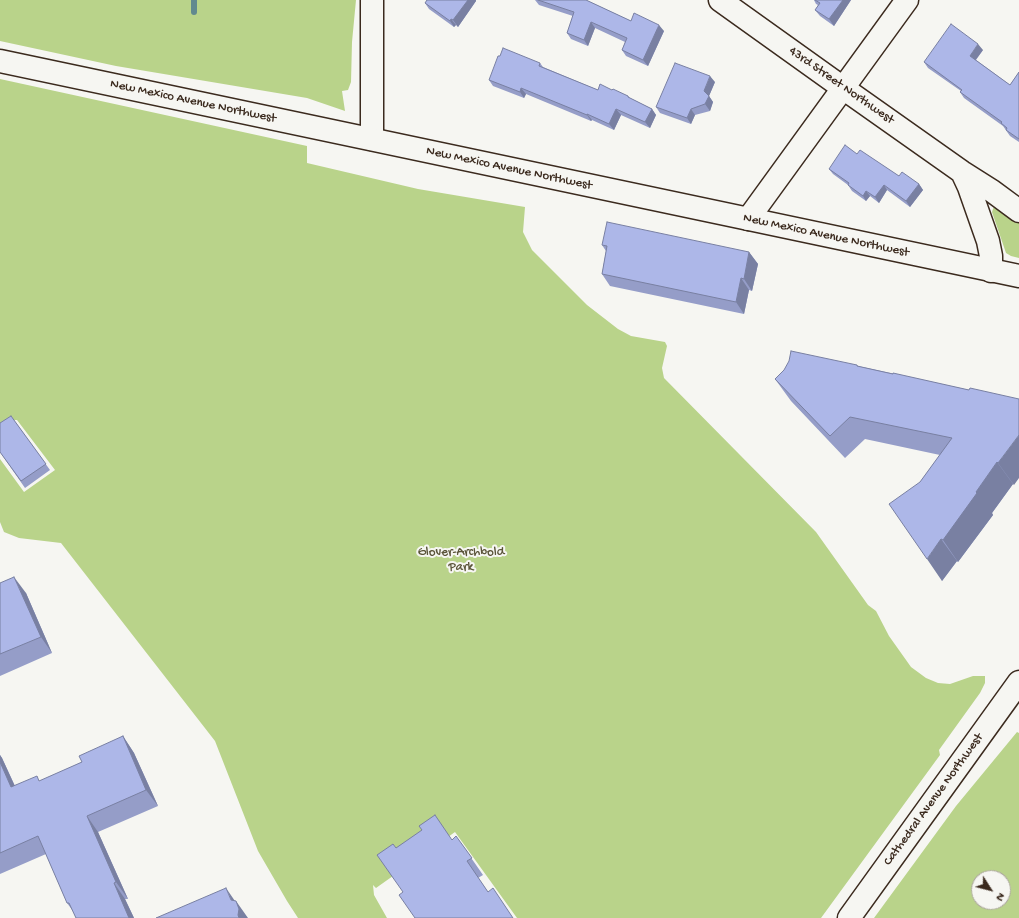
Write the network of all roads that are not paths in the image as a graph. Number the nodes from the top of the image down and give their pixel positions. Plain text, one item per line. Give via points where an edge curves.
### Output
1 (372, 0) edge
2 (720, 0) edge
3 (907, 0) edge
4 (0, 61) edge
5 (843, 88) junction
6 (372, 139) junction
7 (962, 172) junction
8 (1019, 210) edge
9 (748, 219) junction
10 (991, 271) junction
11 (1019, 276) edge
12 (1019, 682) edge
13 (849, 918) edge

1 - 6 street
2 - 5 street, 43rd Street Northwest
3 - 5 street
4 - 6 street, New Mexico Avenue Northwest
5 - 7 street, 43rd Street Northwest
5 - 9 street
6 - 9 street, New Mexico Avenue Northwest
7 - 8 street, 43rd Street Northwest
7 - 10 street via 988,241
9 - 10 street, New Mexico Avenue Northwest
10 - 11 street, New Mexico Avenue Northwest
12 - 13 street, Cathedral Avenue Northwest

